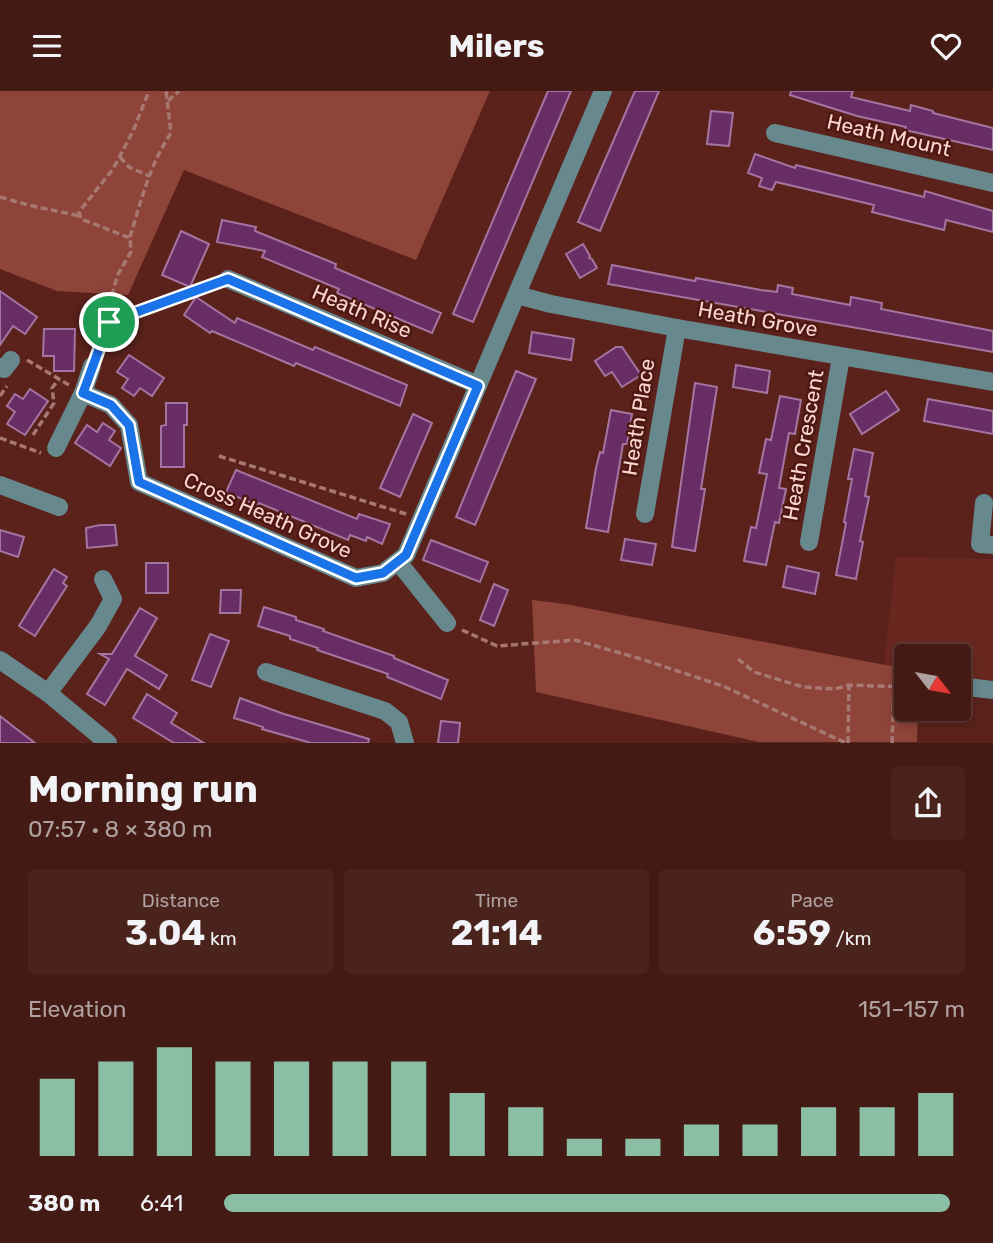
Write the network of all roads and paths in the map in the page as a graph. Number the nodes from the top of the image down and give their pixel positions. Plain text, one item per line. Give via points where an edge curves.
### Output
1 (149, 91) edge
2 (166, 91) edge
3 (179, 91) edge
4 (603, 91) edge
5 (168, 101) junction
6 (775, 133) dead end
7 (120, 157) junction
8 (149, 176) junction
9 (993, 183) edge
10 (0, 197) edge
11 (80, 216) junction
12 (130, 238) junction
13 (228, 279) joint
14 (517, 295) junction
15 (109, 322) junction
16 (677, 328) junction
17 (841, 357) junction
18 (12, 362) edge
19 (92, 366) joint
20 (59, 379) junction
21 (65, 382) dead end
22 (993, 382) edge
23 (478, 386) junction
24 (83, 393) junction
25 (33, 435) dead end
26 (0, 438) edge
27 (56, 448) joint
28 (219, 456) dead end
29 (0, 485) edge
30 (984, 503) dead end
31 (59, 507) dead end
32 (645, 514) dead end
33 (421, 519) junction
34 (809, 542) dead end
35 (993, 545) edge
36 (399, 563) junction
37 (103, 579) dead end
38 (447, 623) joint
39 (738, 659) dead end
40 (0, 660) edge
41 (266, 672) dead end
42 (849, 685) junction
43 (894, 687) joint
44 (971, 687) edge
45 (993, 690) edge
46 (48, 693) junction
47 (108, 743) edge
48 (405, 743) edge
49 (847, 743) edge
50 (892, 743) edge

1 - 7 path
2 - 5 path
3 - 5 path
4 - 14 street
5 - 8 path via 171,133
6 - 9 street, Heath Mount
7 - 8 path
7 - 11 path
8 - 12 path
10 - 11 path
11 - 12 path
12 - 15 path via 131,252 102,307
13 - 15 path
13 - 23 street, Heath Rise
14 - 16 street, Heath Grove
14 - 23 street
15 - 19 path
16 - 17 street, Heath Grove
16 - 32 street, Heath Place
17 - 22 street, Heath Grove
17 - 34 street, Heath Crescent
18 - 20 path
19 - 24 street
20 - 21 path
20 - 25 path via 52,389 54,403
23 - 33 street
24 - 27 street
24 - 36 street, Cross Heath Grove via 111,405 129,425 139,482 356,578 383,573
26 - 27 path via 46,455
28 - 33 path
29 - 31 street
30 - 35 street via 980,544
33 - 36 street
36 - 38 street
37 - 46 street via 113,599
38 - 49 path via 497,646 575,640 641,659 723,686
39 - 42 path via 754,672 781,682 835,689
40 - 46 street
41 - 48 street via 385,711 399,722
42 - 43 path
42 - 49 path
43 - 50 path
44 - 45 street
46 - 47 street

